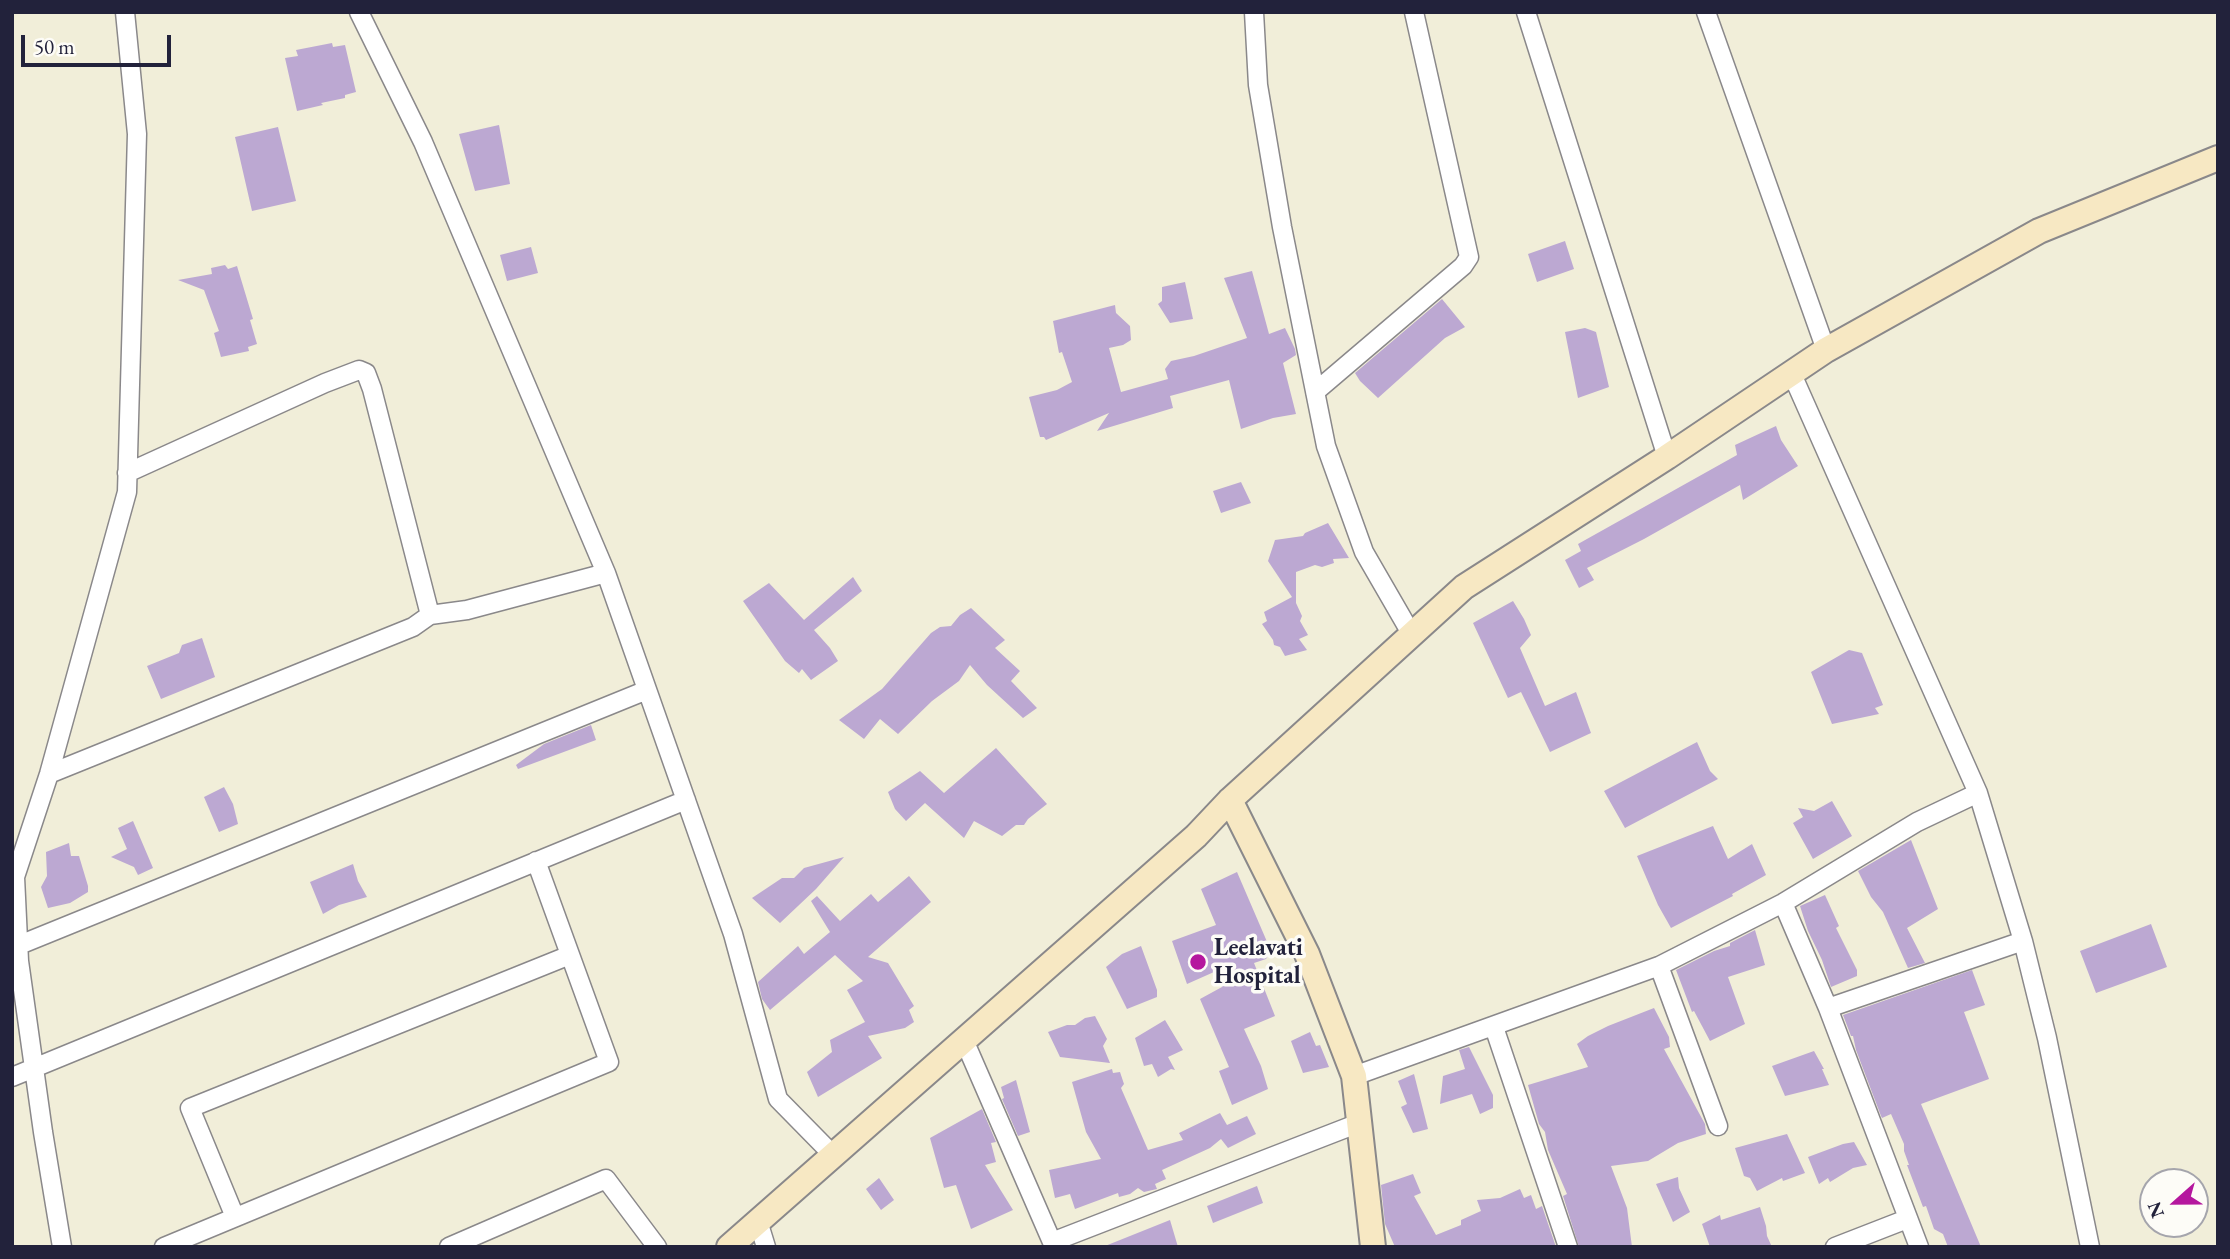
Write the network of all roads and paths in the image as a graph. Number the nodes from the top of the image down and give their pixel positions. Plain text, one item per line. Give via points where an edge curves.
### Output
1 (126, 12) edge
2 (359, 12) edge
3 (1254, 12) edge
4 (1414, 12) edge
5 (1526, 12) edge
6 (1706, 12) edge
7 (2218, 158) edge
8 (1826, 349) junction
9 (1791, 372) junction
10 (1315, 392) junction
11 (1667, 457) junction
12 (127, 474) junction
13 (607, 573) junction
14 (430, 615) junction
15 (1412, 635) junction
16 (648, 690) junction
17 (49, 774) junction
18 (1978, 793) junction
19 (686, 800) junction
20 (1230, 800) junction
21 (536, 861) junction
22 (1783, 903) junction
23 (2023, 941) junction
24 (15, 947) edge
25 (570, 955) junction
26 (1658, 966) junction
27 (1828, 1008) junction
28 (1494, 1027) junction
29 (964, 1040) junction
30 (35, 1069) junction
31 (1354, 1076) junction
32 (12, 1077) edge
33 (1359, 1123) junction
34 (1718, 1126) dead end
35 (833, 1155) junction
36 (235, 1217) junction
37 (1907, 1219) junction
38 (758, 1221) junction
39 (62, 1247) edge
40 (164, 1247) edge
41 (449, 1247) edge
42 (657, 1247) edge
43 (729, 1247) edge
44 (766, 1247) edge
45 (1373, 1247) edge
46 (1568, 1247) edge
47 (1835, 1247) edge
48 (1919, 1247) edge
49 (2090, 1247) edge

1 - 12 street via 137,134
2 - 13 street via 423,142
3 - 10 street via 1258,85
4 - 10 street via 1469,257
5 - 11 street
6 - 8 street
7 - 8 main road via 2039,231
8 - 9 main road
9 - 11 main road
9 - 18 street
10 - 15 street via 1326,446 1364,552
11 - 15 main road via 1464,587
12 - 14 street via 325,383 359,370 366,373
12 - 17 street via 127,492
13 - 14 street via 467,610
13 - 16 street
14 - 17 street via 413,627
15 - 20 main road
16 - 19 street
16 - 24 street
17 - 24 street via 15,877
18 - 22 street via 1917,822
18 - 23 street
19 - 21 street
19 - 35 street via 733,934 778,1099
20 - 29 main road
20 - 31 main road via 1307,954
21 - 25 street
21 - 30 street
22 - 26 street
22 - 27 street
23 - 27 street
23 - 49 street
24 - 30 street
25 - 36 street via 609,1062
25 - 36 street via 190,1108
26 - 28 street
26 - 34 street
27 - 37 street
28 - 31 street
28 - 46 street
29 - 33 street via 1052,1242
29 - 35 main road
30 - 32 street
30 - 39 street
31 - 33 main road
33 - 45 main road
35 - 38 main road
36 - 40 street
37 - 47 street
37 - 48 street
38 - 43 main road
38 - 44 street
41 - 42 street via 606,1179

